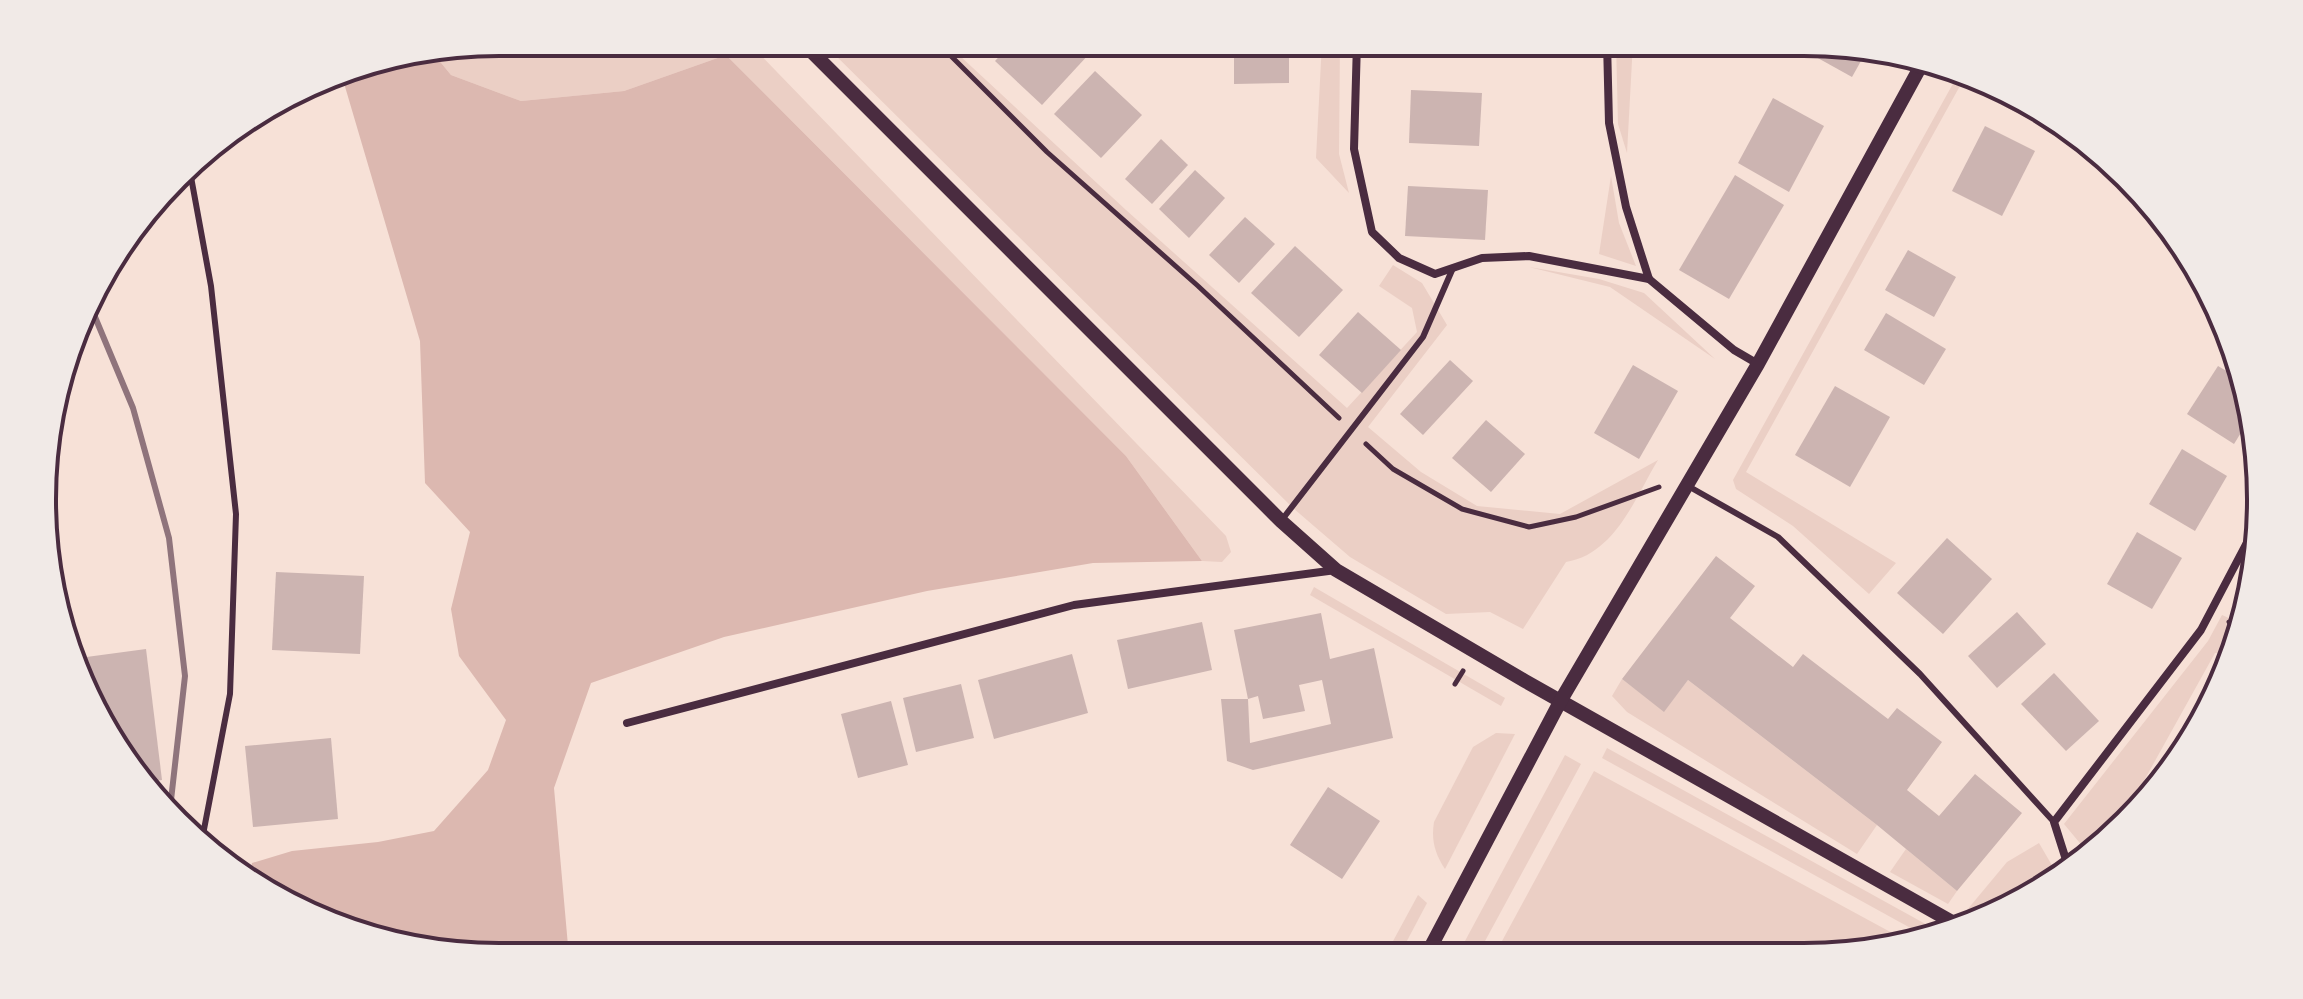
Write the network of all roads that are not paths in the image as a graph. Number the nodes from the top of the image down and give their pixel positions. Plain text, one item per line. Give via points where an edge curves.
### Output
1 (816, 56) edge
2 (1357, 56) edge
3 (1607, 56) edge
4 (1918, 71) edge
5 (192, 181) edge
6 (1453, 268) junction
7 (1649, 279) junction
8 (1758, 364) junction
9 (1688, 485) junction
10 (1281, 521) junction
11 (2244, 548) edge
12 (1336, 570) junction
13 (1561, 700) junction
14 (627, 723) dead end
15 (2054, 822) junction
16 (204, 830) edge
17 (2065, 857) edge
18 (1947, 919) edge
19 (1433, 943) edge

1 - 10 street
2 - 6 street via 1354,149 1372,232 1399,258 1435,274
3 - 7 street via 1609,123 1626,207
4 - 8 street
5 - 16 lane via 211,286 236,514 230,694
6 - 7 street via 1482,258 1529,256
6 - 10 lane via 1423,337
7 - 8 street
8 - 9 street
9 - 13 street
9 - 15 lane via 1778,537 1920,674
10 - 12 street
11 - 15 street via 2201,630
12 - 13 street
12 - 14 street via 1074,605
13 - 18 street
13 - 19 street
15 - 17 street

